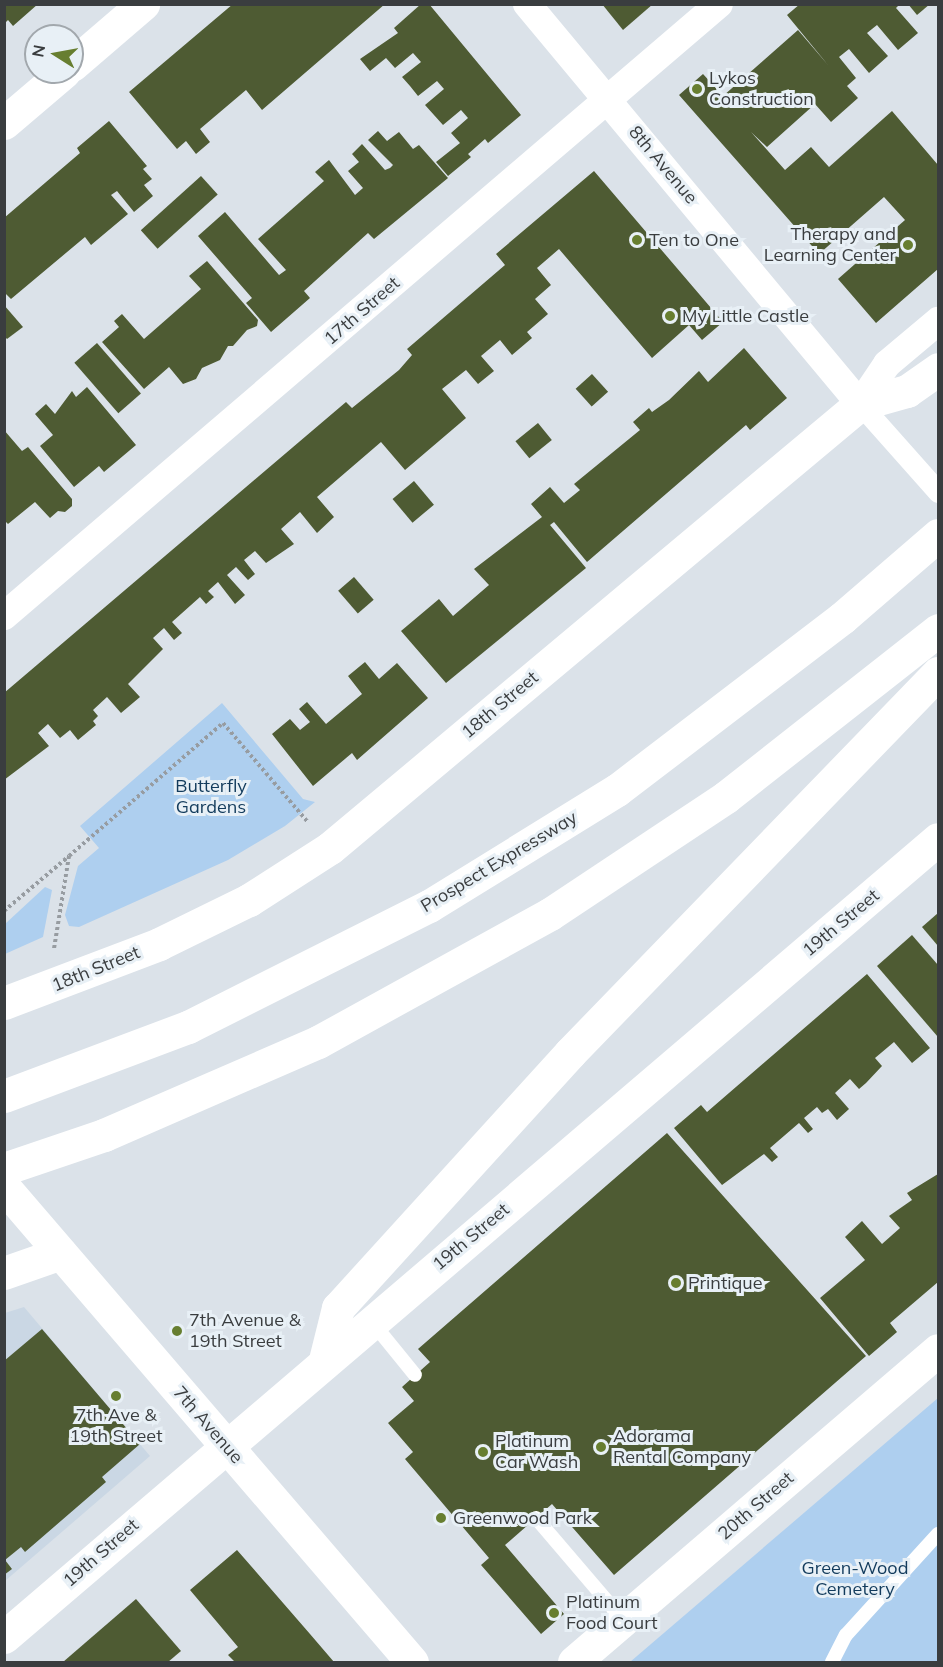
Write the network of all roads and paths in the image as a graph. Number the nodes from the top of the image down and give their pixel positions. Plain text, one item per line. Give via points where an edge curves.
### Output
1 (143, 4) edge
2 (527, 4) edge
3 (719, 4) edge
4 (84, 55) edge
5 (50, 84) edge
6 (609, 100) junction
7 (4, 123) edge
8 (939, 321) edge
9 (939, 369) edge
10 (860, 404) junction
11 (939, 492) edge
12 (939, 535) edge
13 (4, 616) edge
14 (939, 630) edge
15 (939, 673) edge
16 (308, 822) dead end
17 (939, 839) edge
18 (69, 856) junction
19 (4, 911) edge
20 (54, 950) dead end
21 (4, 1003) edge
22 (4, 1096) edge
23 (4, 1169) edge
24 (13, 1197) edge
25 (61, 1252) junction
26 (4, 1273) edge
27 (372, 1322) junction
28 (939, 1350) edge
29 (325, 1360) junction
30 (415, 1375) dead end
31 (226, 1446) junction
32 (536, 1518) dead end
33 (939, 1534) edge
34 (623, 1620) junction
35 (4, 1637) edge
36 (412, 1662) edge
37 (574, 1662) edge
38 (832, 1662) edge

1 - 4 main road
2 - 6 street, 8th Avenue
3 - 6 street, 17th Street
5 - 7 main road
6 - 10 street, 8th Avenue
6 - 13 street, 17th Street
8 - 10 street, 18th Street via 887,364
9 - 10 main road via 907,391
10 - 11 street, 8th Avenue
10 - 21 main road, 18th Street via 330,848 249,900 159,944
12 - 22 main road, Prospect Expressway via 842,618 617,790 429,906 188,1027
14 - 23 main road via 726,797 549,914 318,1042 104,1135
15 - 29 main road via 570,1053 338,1308
16 - 18 path via 223,723
17 - 27 main road, 19th Street
18 - 19 path
18 - 20 path
24 - 25 main road, 7th Avenue
25 - 26 main road
25 - 31 main road, 7th Avenue
27 - 29 main road, 19th Street
27 - 30 lane
28 - 34 main road, 20th Street
29 - 31 main road, 19th Street
31 - 35 main road, 19th Street
31 - 36 main road, 7th Avenue
32 - 34 lane
33 - 38 lane via 846,1635
34 - 37 main road, 20th Street

